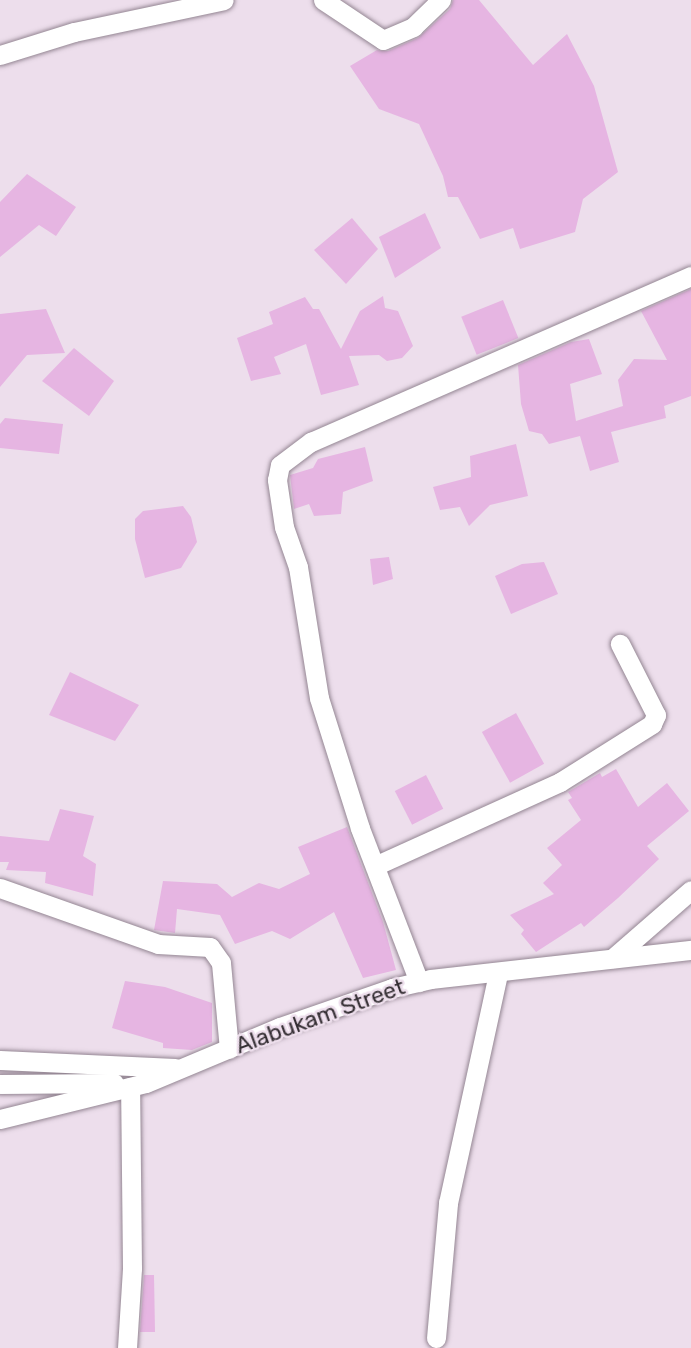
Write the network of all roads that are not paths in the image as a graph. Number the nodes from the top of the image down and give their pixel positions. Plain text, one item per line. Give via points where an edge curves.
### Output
1 (224, 0) edge
2 (323, 0) edge
3 (441, 0) edge
4 (0, 55) edge
5 (691, 276) edge
6 (620, 644) dead end
7 (377, 865) junction
8 (0, 888) edge
9 (691, 890) edge
10 (691, 950) edge
11 (613, 958) junction
12 (498, 973) junction
13 (419, 982) junction
14 (229, 1049) junction
15 (0, 1060) edge
16 (184, 1068) junction
17 (0, 1084) edge
18 (138, 1085) junction
19 (0, 1119) edge
20 (436, 1338) dead end
21 (127, 1348) edge

1 - 4 street via 74,32
2 - 3 street via 383,40 413,27
5 - 7 street via 311,442 280,466 277,480 284,527 298,567 319,698 356,816
6 - 7 street via 656,715 652,724 560,782
7 - 13 street
8 - 14 street via 158,944 210,947 221,963
9 - 11 street
10 - 11 street, Alabukam Street
11 - 12 street, Alabukam Street
12 - 13 street, Alabukam Street
12 - 20 street via 448,1203
13 - 14 street, Alabukam Street via 379,991
14 - 16 street, Alabukam Street
15 - 16 street
16 - 18 street, Alabukam Street
17 - 18 street
18 - 19 street, Alabukam Street
18 - 21 street

